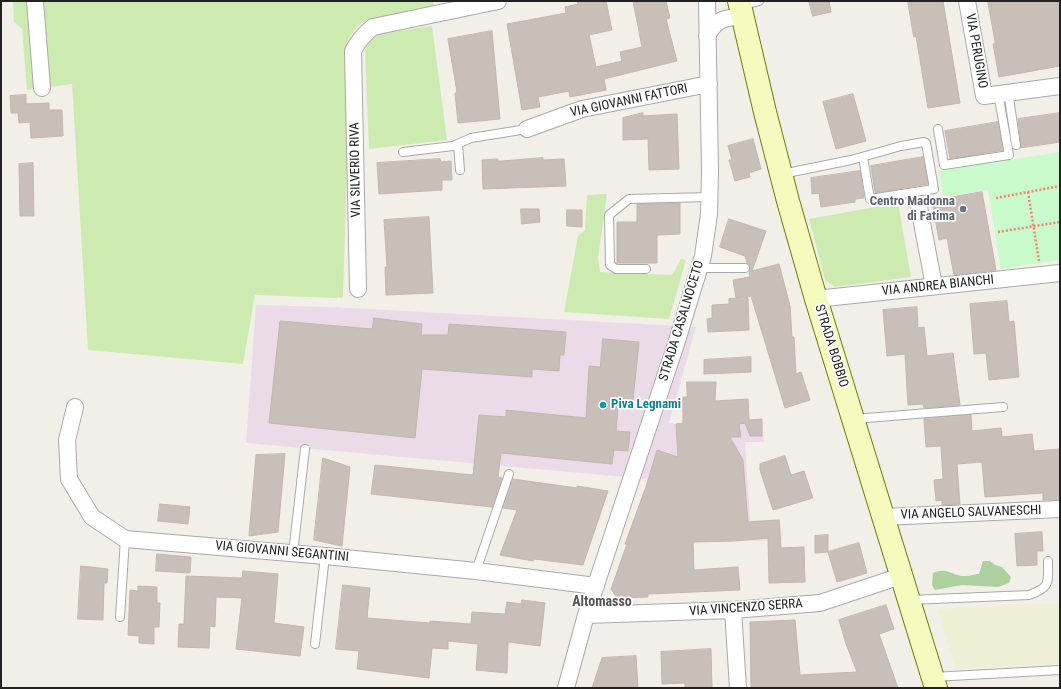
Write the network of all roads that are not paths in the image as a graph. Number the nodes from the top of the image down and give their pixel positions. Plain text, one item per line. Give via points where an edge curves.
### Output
1 (35, 1) edge
2 (498, 1) edge
3 (967, 1) edge
4 (710, 5) edge
5 (746, 6) edge
6 (707, 36) junction
7 (709, 84) junction
8 (1060, 86) edge
9 (42, 88) dead end
10 (1003, 92) junction
11 (527, 129) joint
12 (938, 129) dead end
13 (458, 144) junction
14 (1016, 145) dead end
15 (403, 152) dead end
16 (863, 157) junction
17 (460, 170) dead end
18 (781, 174) junction
19 (710, 197) junction
20 (919, 206) dead end
21 (699, 268) junction
22 (745, 268) dead end
23 (646, 269) dead end
24 (1060, 273) edge
25 (934, 286) junction
26 (358, 289) dead end
27 (816, 299) junction
28 (75, 406) dead end
29 (1003, 407) dead end
30 (853, 419) junction
31 (305, 449) dead end
32 (509, 474) dead end
33 (1060, 509) edge
34 (883, 517) junction
35 (125, 539) junction
36 (293, 553) junction
37 (325, 556) junction
38 (1048, 561) dead end
39 (476, 571) junction
40 (901, 576) junction
41 (596, 586) junction
42 (909, 600) junction
43 (733, 610) junction
44 (586, 615) junction
45 (120, 618) dead end
46 (315, 644) dead end
47 (1060, 670) edge
48 (934, 683) edge
49 (566, 688) edge
50 (738, 688) edge

1 - 9 street
2 - 26 street, VIA SILVERIO RIVA via 373,27 364,34 353,51
3 - 10 street, VIA PERUGINO via 984,96
4 - 6 street, STRADA CASALNOCETO
5 - 6 street via 713,25
5 - 18 main road, STRADA BOBBIO
6 - 7 street, STRADA CASALNOCETO
7 - 11 street, VIA GIOVANNI FATTORI via 582,109
7 - 19 street, STRADA CASALNOCETO
8 - 10 street, VIA PERUGINO
10 - 12 lane via 1009,155 944,165
10 - 14 lane
11 - 13 lane via 471,138
13 - 15 lane
13 - 17 lane
16 - 16 lane via 870,199 934,189 924,142
16 - 18 lane
18 - 27 main road, STRADA BOBBIO
19 - 21 street, STRADA CASALNOCETO via 703,256
19 - 23 lane via 629,199 609,215 610,265 616,269
20 - 25 street
21 - 22 lane
21 - 41 street, STRADA CASALNOCETO
24 - 25 street, VIA ANDREA BIANCHI
25 - 27 street, VIA ANDREA BIANCHI
27 - 30 main road, STRADA BOBBIO
28 - 35 street, VIA GIOVANNI SEGANTINI via 67,440 69,479 92,518
29 - 30 lane
30 - 34 main road, STRADA BOBBIO
31 - 36 lane
32 - 39 lane
33 - 34 street, VIA ANGELO SALVANESCHI
34 - 40 main road, STRADA BOBBIO
35 - 36 street, VIA GIOVANNI SEGANTINI
35 - 45 lane
36 - 37 street, VIA GIOVANNI SEGANTINI
37 - 39 street, VIA GIOVANNI SEGANTINI
37 - 46 lane
38 - 42 lane via 1047,585 1040,591 1028,595
39 - 41 street, VIA GIOVANNI SEGANTINI
40 - 42 main road, STRADA BOBBIO
40 - 43 street, VIA VINCENZO SERRA via 820,603
41 - 44 street, STRADA CASALNOCETO
42 - 48 main road, STRADA BOBBIO
43 - 44 street, VIA VINCENZO SERRA
43 - 50 street
44 - 49 street, STRADA CASALNOCETO
47 - 48 lane via 957,675

